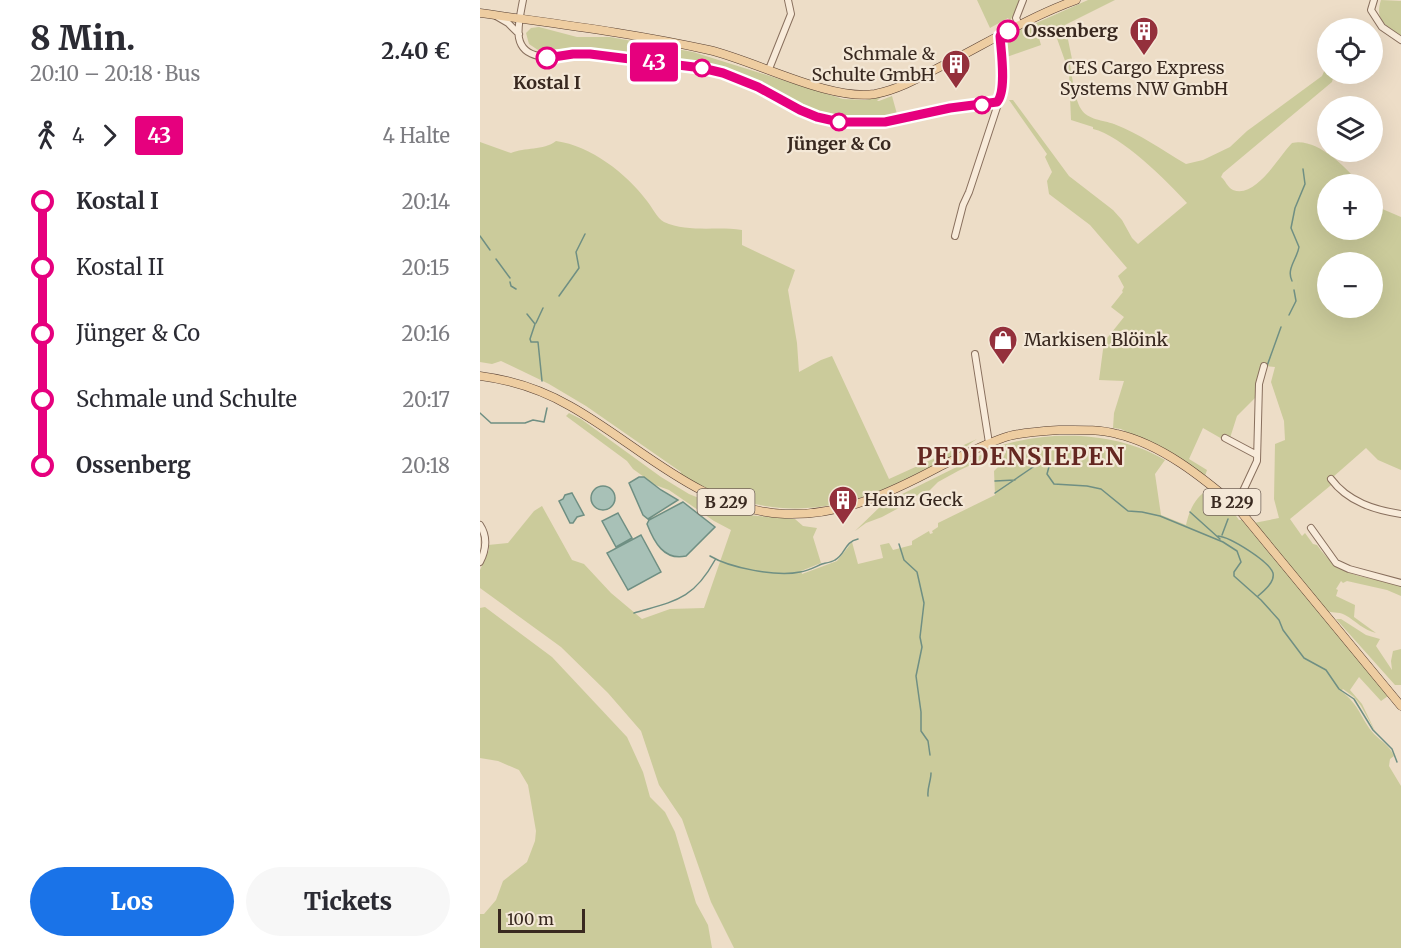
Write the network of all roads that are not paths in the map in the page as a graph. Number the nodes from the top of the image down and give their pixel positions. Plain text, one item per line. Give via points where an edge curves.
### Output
1 (523, 0) edge
2 (788, 0) edge
3 (1023, 0) edge
4 (1076, 0) edge
5 (1374, 0) edge
6 (480, 13) edge
7 (493, 15) junction
8 (521, 19) junction
9 (1019, 25) junction
10 (519, 34) junction
11 (1000, 36) junction
12 (1401, 40) edge
13 (769, 69) junction
14 (999, 101) junction
15 (955, 236) dead end
16 (975, 354) dead end
17 (1264, 366) dead end
18 (480, 376) edge
19 (1225, 438) dead end
20 (989, 443) junction
21 (1257, 455) junction
22 (1331, 479) dead end
23 (1236, 506) junction
24 (1401, 514) edge
25 (480, 525) edge
26 (1311, 528) dead end
27 (480, 562) edge
28 (1401, 583) edge
29 (1401, 706) edge

1 - 8 street
2 - 13 street via 791,14
3 - 9 street via 1016,18
4 - 9 main road
5 - 12 street via 1371,10 1382,27
6 - 7 main road
7 - 8 main road
7 - 10 street
8 - 10 street
8 - 13 main road via 647,37
9 - 11 main road
10 - 14 street via 527,50 540,56 590,54 723,73 800,110 839,122 885,122
11 - 13 main road via 914,80 888,91 864,95 839,93
11 - 14 street
14 - 15 street
16 - 20 street
17 - 21 street via 1259,384
18 - 20 main road, B 229 via 528,387 569,405 693,487 749,509 784,514 816,513 862,503
19 - 21 street
20 - 23 main road, B 229 via 1030,432 1077,430 1118,434 1161,452
21 - 23 street
22 - 24 street via 1365,506
23 - 29 main road, B 229
25 - 27 street via 486,541
26 - 28 street via 1336,563

